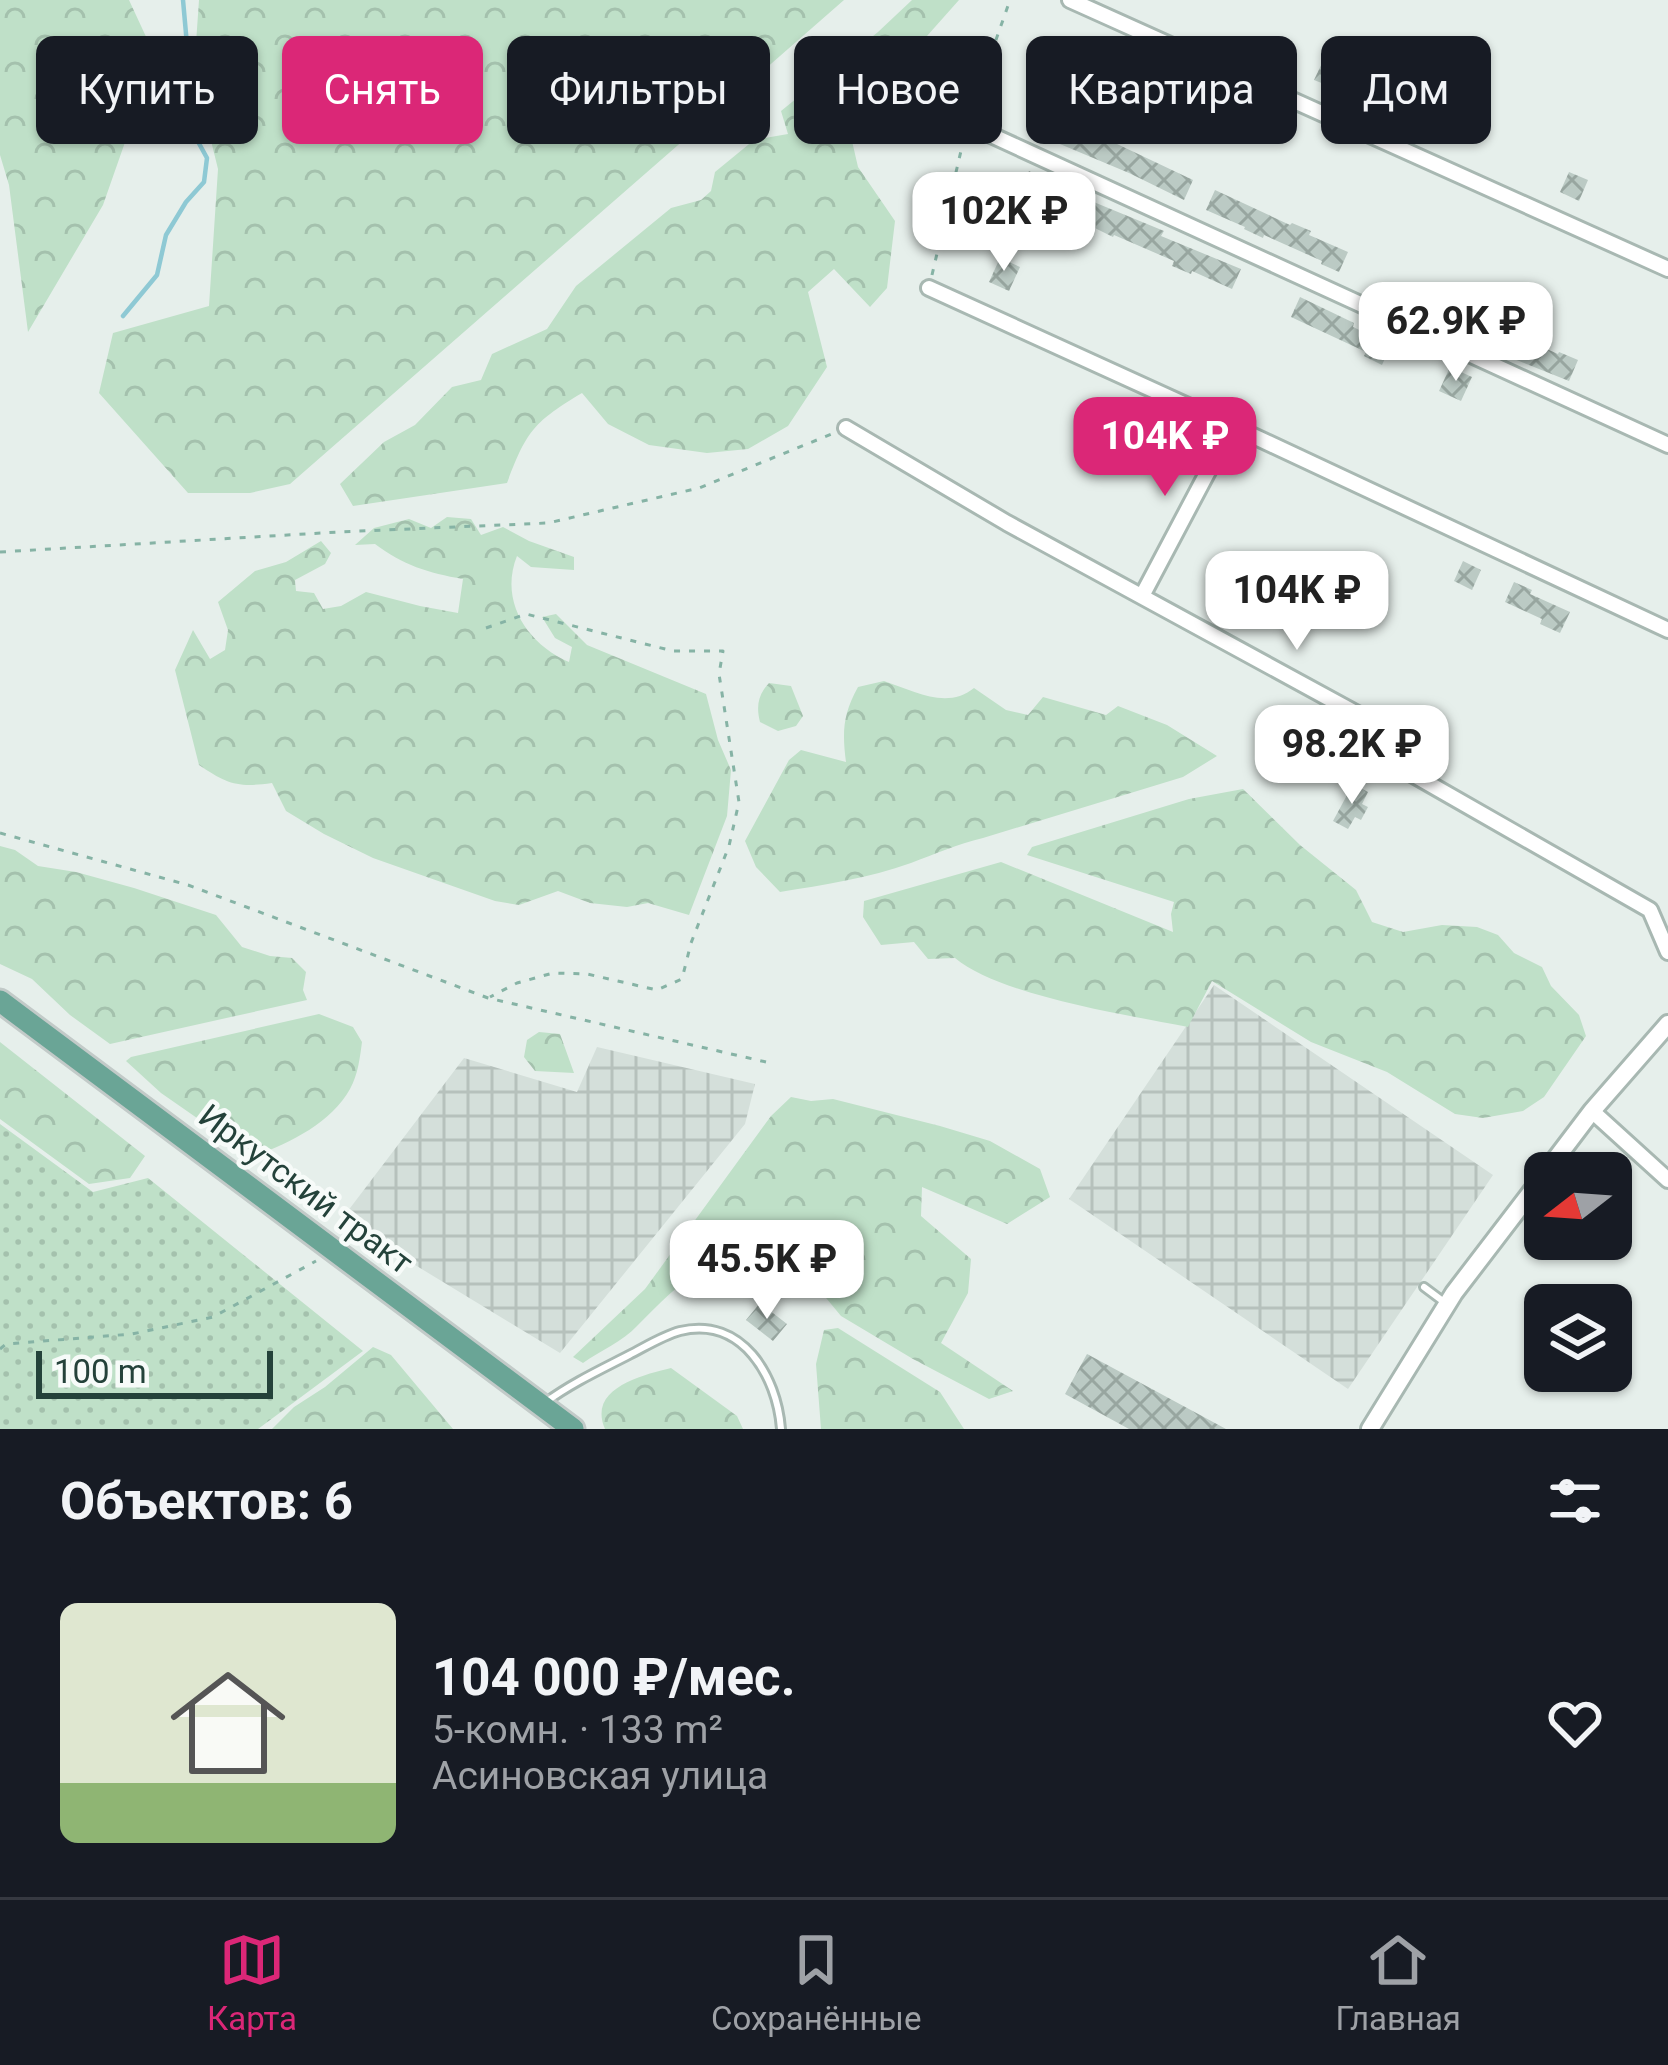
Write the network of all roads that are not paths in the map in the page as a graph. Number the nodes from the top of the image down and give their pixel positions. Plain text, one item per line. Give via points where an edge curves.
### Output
1 (1070, 0) edge
2 (1002, 140) edge
3 (1668, 269) edge
4 (929, 288) road end
5 (1232, 426) junction
6 (846, 428) road end
7 (1668, 446) edge
8 (1142, 596) junction
9 (1668, 630) edge
10 (1668, 952) edge
11 (0, 1001) edge
12 (1668, 1024) edge
13 (1592, 1112) junction
14 (1561, 1152) edge
15 (1668, 1180) edge
16 (1524, 1201) edge
17 (1424, 1288) dead end
18 (1447, 1304) junction
19 (542, 1405) junction
20 (573, 1429) edge
21 (781, 1429) edge
22 (1370, 1429) edge

1 - 3 street
2 - 7 street
4 - 5 street
5 - 8 street
5 - 9 street
6 - 8 street
8 - 10 street via 1394,734 1412,774 1650,910
11 - 19 main road, Иркутский тракт
12 - 13 street
13 - 14 street
13 - 15 street
16 - 18 street
17 - 18 lane
18 - 22 street
19 - 20 main road, Иркутский тракт
19 - 21 lane via 661,1339 715,1329 760,1361

